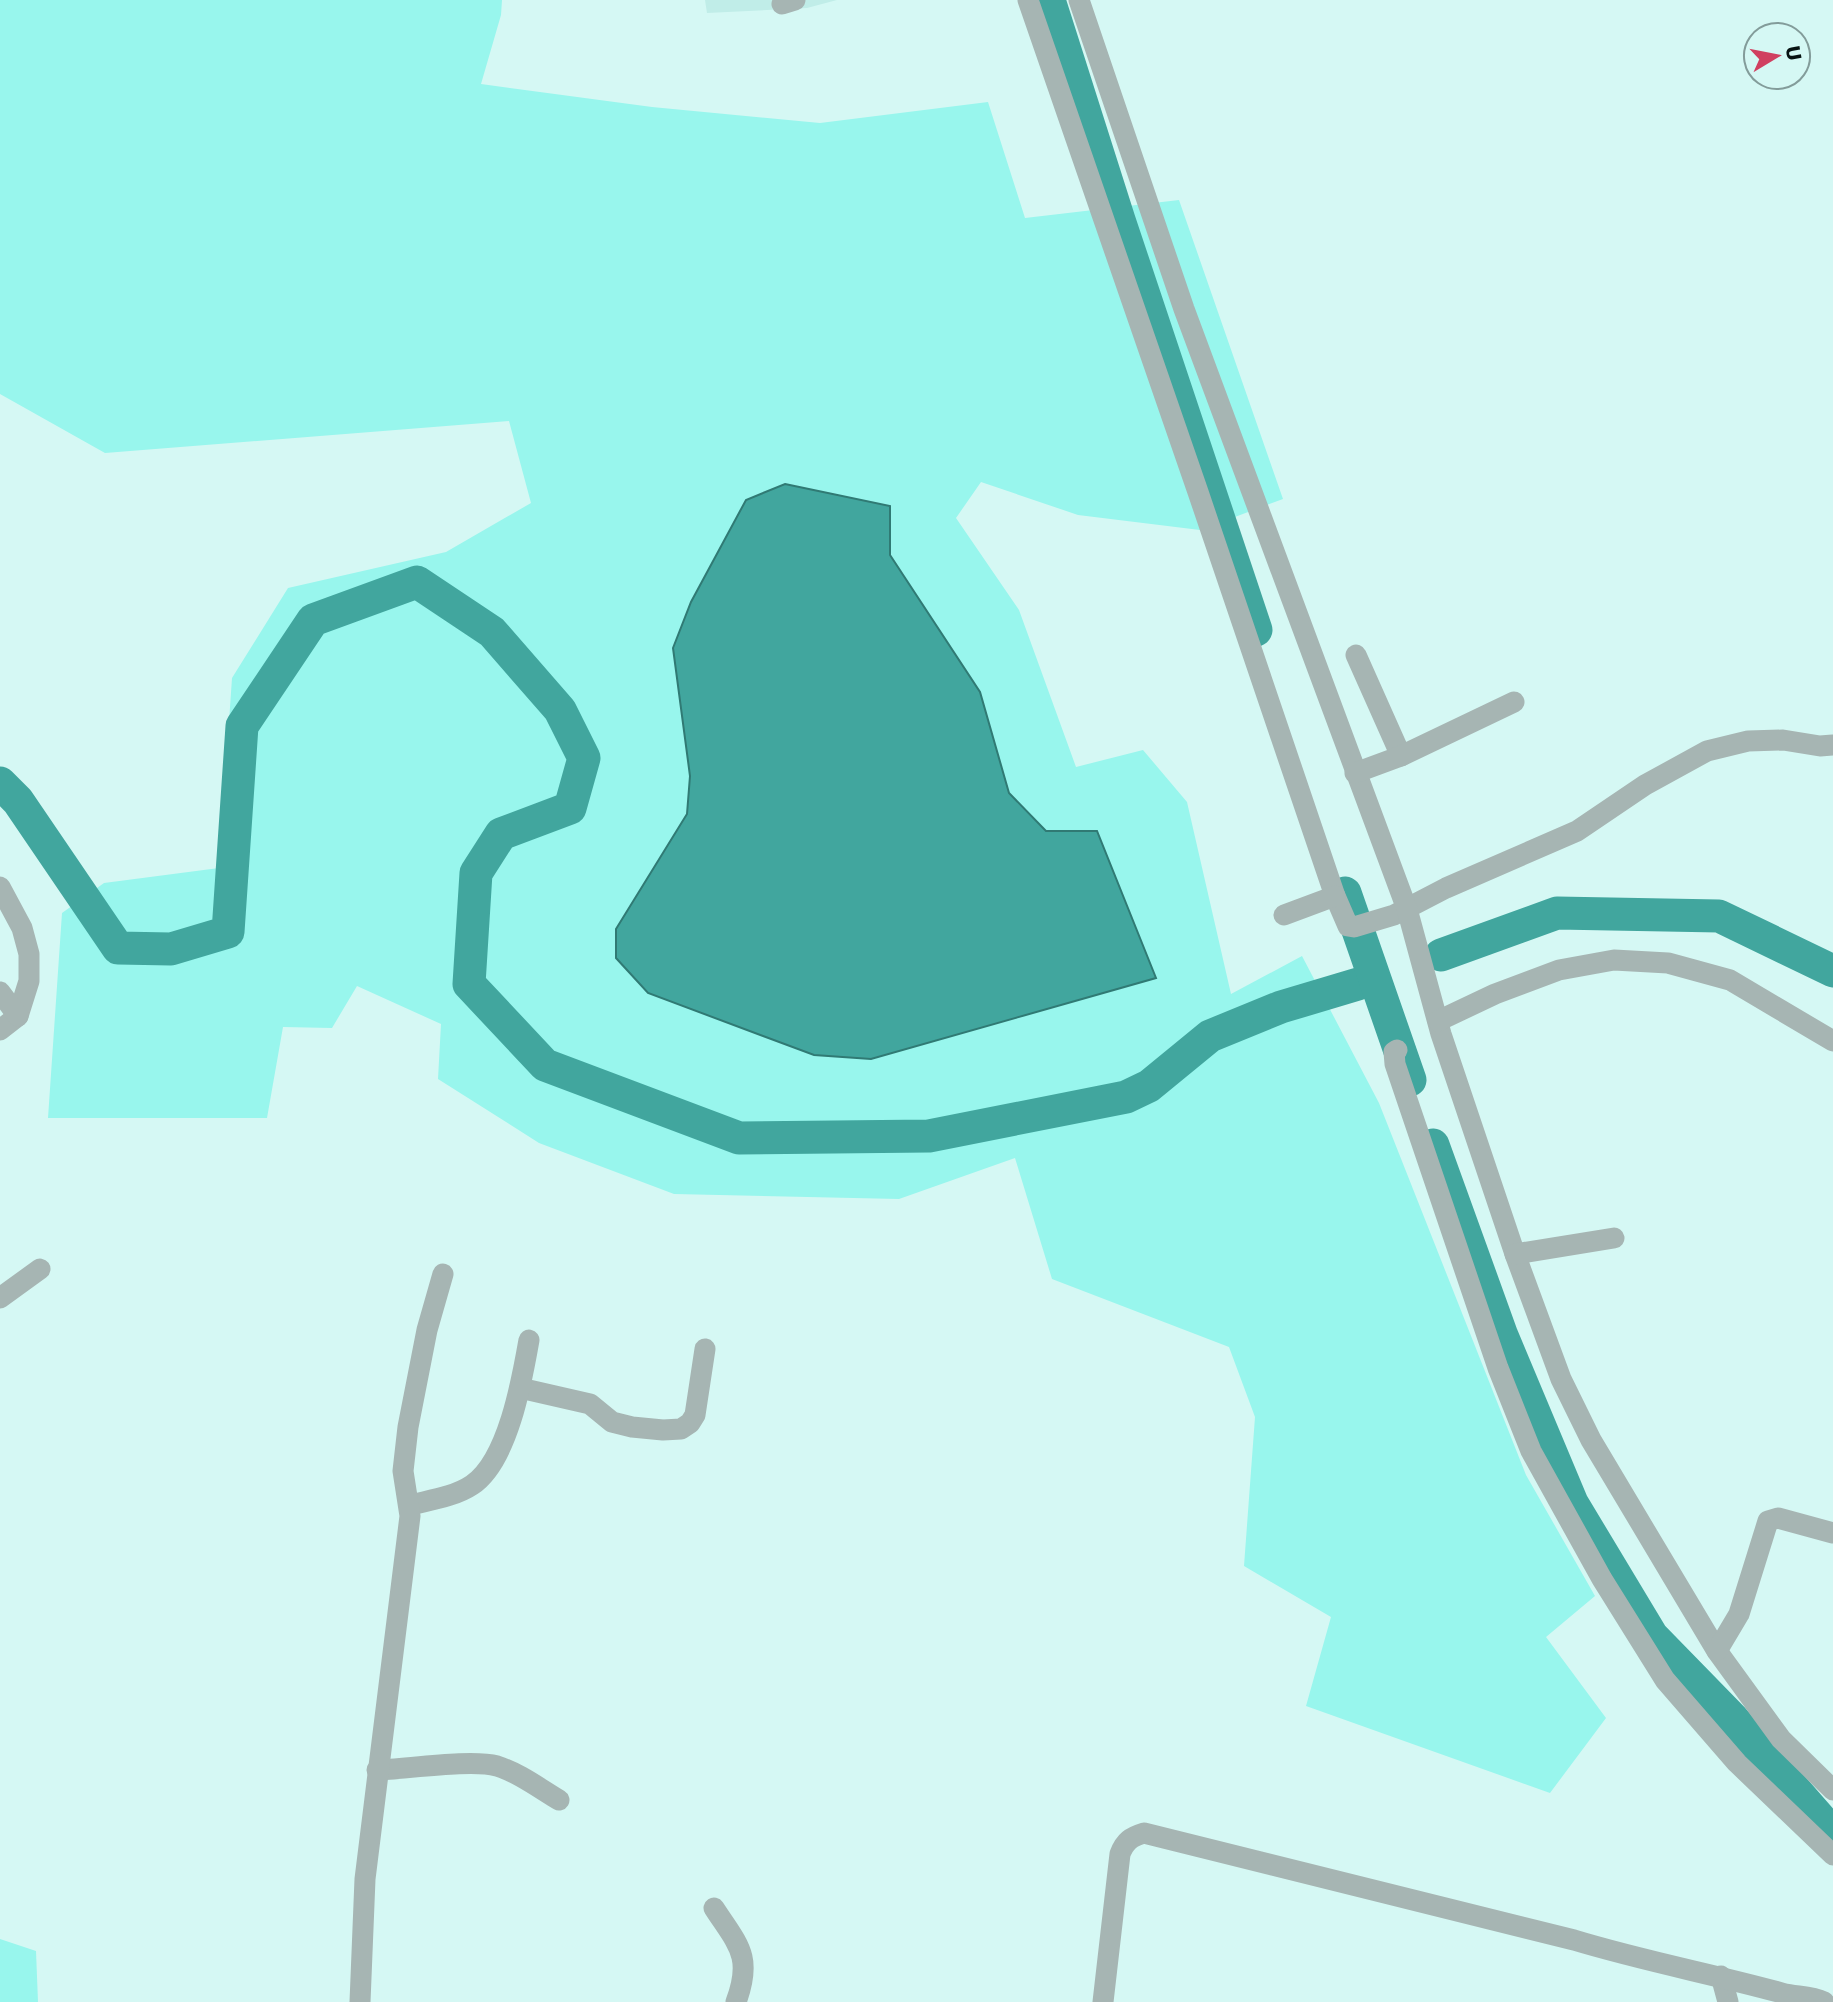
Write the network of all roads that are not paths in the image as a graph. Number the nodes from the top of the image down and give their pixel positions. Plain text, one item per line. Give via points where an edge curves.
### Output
1 (1028, 0) edge
2 (1079, 0) edge
3 (1356, 655) dead end
4 (1514, 702) dead end
5 (1833, 745) edge
6 (1401, 756) junction
7 (1355, 773) junction
8 (0, 887) edge
9 (1335, 896) junction
10 (1284, 915) dead end
11 (1404, 917) junction
12 (0, 992) edge
13 (1436, 1013) junction
14 (18, 1016) junction
15 (0, 1030) edge
16 (1833, 1041) edge
17 (1397, 1050) dead end
18 (1614, 1238) dead end
19 (1515, 1254) junction
20 (40, 1269) dead end
21 (443, 1274) dead end
22 (0, 1298) edge
23 (529, 1340) dead end
24 (705, 1349) dead end
25 (520, 1388) junction
26 (410, 1505) junction
27 (1833, 1533) edge
28 (1717, 1651) junction
29 (377, 1770) junction
30 (1833, 1790) edge
31 (559, 1800) dead end
32 (1833, 1855) edge
33 (714, 1908) dead end
34 (1721, 1976) junction
35 (360, 2002) edge
36 (736, 2002) edge
37 (1103, 2002) edge
38 (1728, 2002) edge
39 (1824, 2002) edge

1 - 9 street
2 - 7 street via 1184,309
3 - 6 street
4 - 6 street
5 - 11 street via 1760,740 1707,751 1644,785 1577,831 1446,888
6 - 7 street
7 - 11 street
8 - 14 street via 22,928 29,954 30,981
9 - 10 street
9 - 11 street via 1348,926
11 - 13 street
12 - 14 street
13 - 16 street via 1559,970 1614,960 1641,961 1668,963 1730,980
13 - 19 street
14 - 15 street
17 - 32 street via 1394,1059 1498,1368 1531,1451 1665,1681 1737,1763
18 - 19 street
19 - 28 street via 1561,1380 1591,1440
20 - 22 street
21 - 26 street via 408,1427 402,1471
23 - 25 street
24 - 25 street via 695,1415 681,1429 621,1425 590,1404
25 - 26 street via 497,1453 480,1478 451,1495
26 - 29 street
27 - 28 street via 1778,1518 1768,1521 1739,1614
28 - 30 street via 1781,1739
29 - 31 street via 496,1766
29 - 35 street via 365,1879
33 - 36 street via 745,1961
34 - 37 street via 1637,1959 1144,1833 1130,1838 1120,1854
34 - 38 street
34 - 39 street

